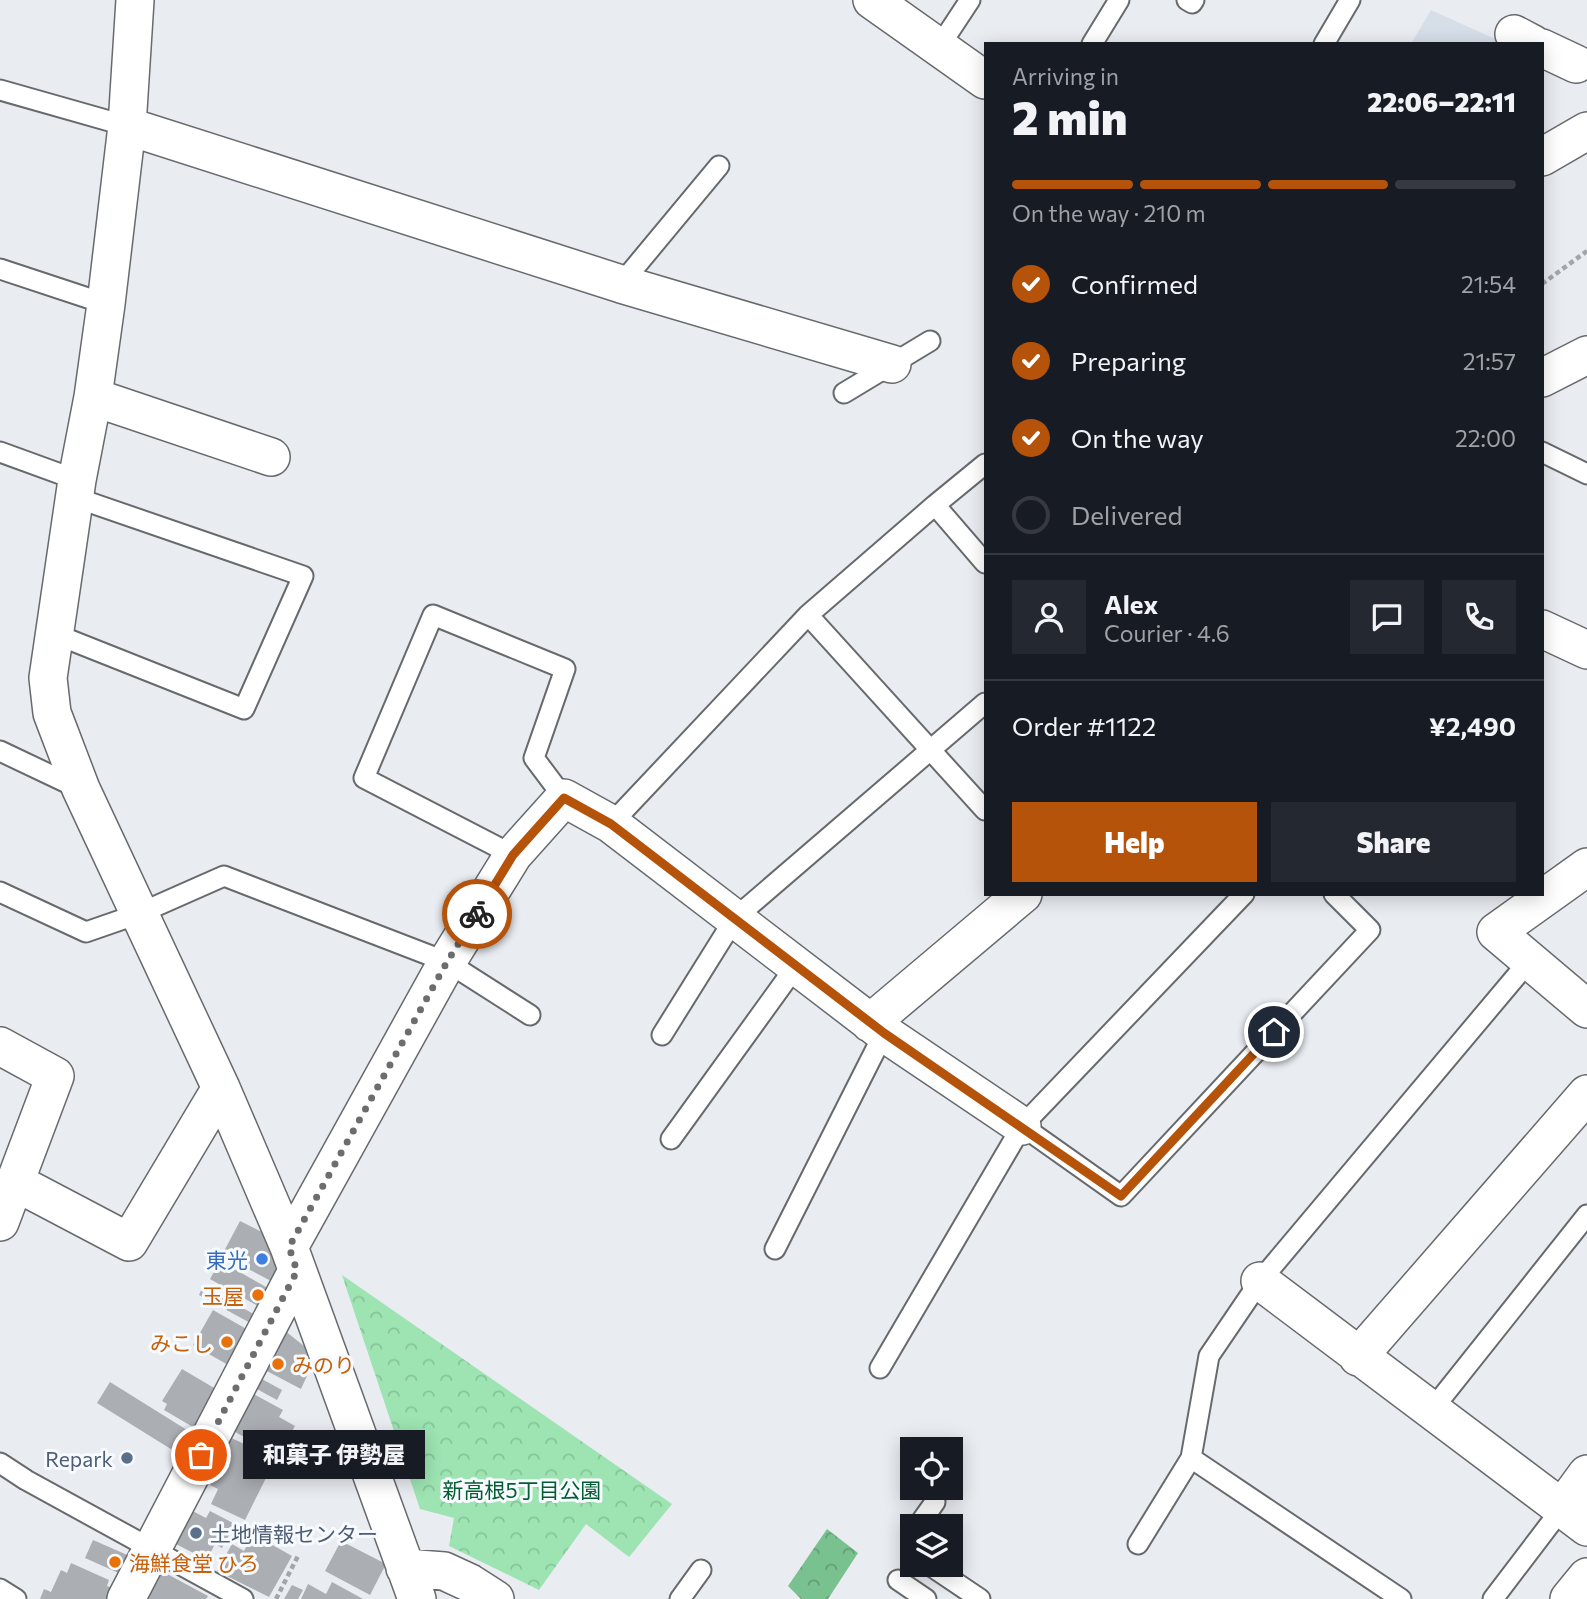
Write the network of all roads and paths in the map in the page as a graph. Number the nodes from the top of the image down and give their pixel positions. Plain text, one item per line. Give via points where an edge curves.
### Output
1 (135, 0) edge
2 (872, 0) edge
3 (971, 0) edge
4 (1119, 0) edge
5 (1187, 0) edge
6 (1194, 0) edge
7 (1350, 0) edge
8 (1093, 42) edge
9 (1325, 42) edge
10 (939, 47) junction
11 (1544, 47) edge
12 (1583, 60) edge
13 (984, 79) edge
14 (0, 90) edge
15 (127, 126) junction
16 (1587, 131) edge
17 (1544, 156) edge
18 (719, 166) dead end
19 (1587, 251) edge
20 (0, 270) edge
21 (1544, 283) edge
22 (621, 284) junction
23 (106, 304) junction
24 (930, 341) dead end
25 (1587, 355) edge
26 (892, 364) junction
27 (1544, 378) edge
28 (844, 393) dead end
29 (93, 397) junction
30 (0, 452) edge
31 (1544, 453) edge
32 (271, 457) dead end
33 (984, 465) edge
34 (1587, 474) edge
35 (76, 488) junction
36 (935, 505) junction
37 (984, 563) edge
38 (808, 615) junction
39 (1544, 630) edge
40 (55, 634) junction
41 (1587, 650) edge
42 (984, 704) edge
43 (931, 750) junction
44 (0, 751) edge
45 (81, 789) junction
46 (564, 798) junction
47 (984, 809) edge
48 (611, 824) junction
49 (513, 855) junction
50 (1587, 867) edge
51 (0, 892) edge
52 (1021, 896) edge
53 (1242, 896) edge
54 (1336, 896) edge
55 (138, 914) junction
56 (735, 918) junction
57 (1528, 961) junction
58 (447, 962) junction
59 (796, 966) junction
60 (1587, 1009) edge
61 (530, 1015) dead end
62 (877, 1028) junction
63 (662, 1035) dead end
64 (0, 1046) edge
65 (221, 1087) junction
66 (1587, 1094) edge
67 (1022, 1126) junction
68 (671, 1139) dead end
69 (15, 1182) junction
70 (1587, 1215) edge
71 (0, 1222) edge
72 (775, 1249) dead end
73 (293, 1259) junction
74 (1260, 1281) junction
75 (1358, 1357) junction
76 (880, 1368) dead end
77 (1431, 1411) junction
78 (1191, 1458) junction
79 (0, 1463) edge
80 (1587, 1474) edge
81 (935, 1502) dead end
82 (926, 1514) edge
83 (1575, 1517) edge
84 (1138, 1544) dead end
85 (153, 1548) junction
86 (299, 1554) dead end
87 (701, 1570) dead end
88 (947, 1577) edge
89 (1587, 1577) edge
90 (898, 1580) dead end
91 (411, 1583) edge
92 (0, 1588) edge
93 (16, 1599) edge
94 (125, 1599) edge
95 (243, 1599) edge
96 (276, 1599) edge
97 (495, 1599) edge
98 (680, 1599) edge
99 (926, 1599) edge
100 (980, 1599) edge
101 (1401, 1599) edge
102 (1493, 1599) edge
103 (1570, 1599) edge

1 - 15 street
2 - 10 street
3 - 10 lane
4 - 8 lane
5 - 6 lane
7 - 9 lane
10 - 13 street
11 - 12 street
14 - 15 lane
15 - 22 street
15 - 23 street
16 - 17 street
18 - 22 lane
19 - 21 path
20 - 23 lane
22 - 26 street
23 - 29 street
24 - 26 lane
25 - 27 street
26 - 28 lane
29 - 32 street
29 - 35 street
30 - 35 lane
31 - 34 lane
33 - 36 lane
35 - 40 street
35 - 40 lane via 303,576 244,709
36 - 37 lane
36 - 38 lane
38 - 43 lane
38 - 48 lane
39 - 41 street
40 - 45 street via 48,678 52,713
42 - 43 lane
43 - 47 lane
43 - 56 lane
44 - 45 lane
45 - 55 street
46 - 48 street
46 - 49 street
46 - 49 lane via 534,758 565,669 433,615 364,778
48 - 56 street
49 - 58 street
50 - 57 street via 1496,932
51 - 55 lane via 86,932
52 - 62 street
53 - 67 lane
54 - 67 lane via 1370,930 1121,1196
55 - 58 lane via 224,876
55 - 65 street
56 - 59 street
56 - 63 lane
57 - 60 street
57 - 74 lane
58 - 61 lane
58 - 73 street
59 - 62 street
59 - 68 lane
62 - 67 street
62 - 72 lane
64 - 69 street via 55,1076
65 - 69 street via 130,1241
65 - 73 street
66 - 75 street
67 - 76 lane
69 - 71 street
70 - 77 lane
73 - 85 street
73 - 91 street
74 - 75 street
74 - 78 lane via 1209,1356
75 - 77 street
77 - 83 street
78 - 84 lane
78 - 101 lane
79 - 85 lane
80 - 83 street
81 - 82 lane
83 - 102 lane
85 - 94 street
85 - 95 lane
86 - 96 path
87 - 98 lane
88 - 100 lane
89 - 103 street
90 - 99 lane
91 - 97 street via 444,1571
92 - 93 lane

